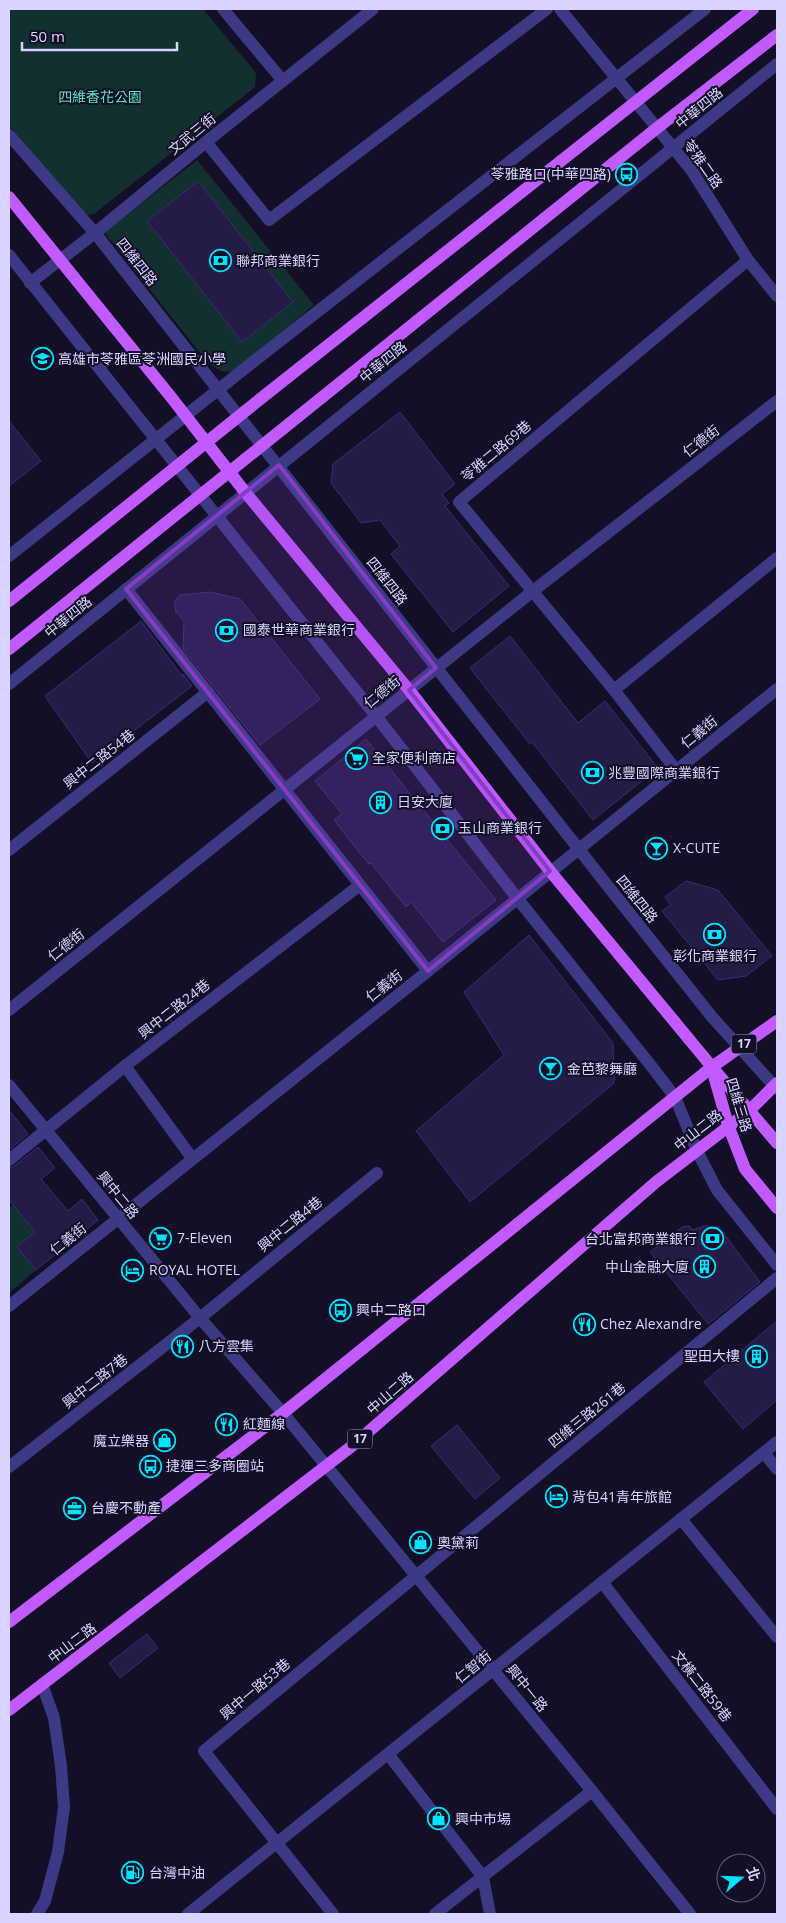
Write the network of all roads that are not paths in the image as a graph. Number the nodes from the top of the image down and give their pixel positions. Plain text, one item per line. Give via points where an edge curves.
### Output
1 (223, 9) edge
2 (373, 9) edge
3 (547, 9) edge
4 (560, 9) edge
5 (705, 9) edge
6 (753, 9) edge
7 (777, 34) edge
8 (777, 64) edge
9 (616, 78) junction
10 (283, 81) junction
11 (636, 102) junction
12 (657, 128) junction
13 (9, 135) edge
14 (206, 142) junction
15 (673, 148) junction
16 (9, 197) edge
17 (96, 234) junction
18 (9, 255) edge
19 (60, 260) junction
20 (748, 260) junction
21 (30, 282) junction
22 (777, 296) edge
23 (218, 390) junction
24 (777, 401) edge
25 (185, 415) junction
26 (239, 416) junction
27 (155, 439) junction
28 (206, 442) junction
29 (263, 446) junction
30 (176, 466) junction
31 (279, 466) junction
32 (229, 472) junction
33 (245, 492) junction
34 (200, 495) junction
35 (216, 515) junction
36 (9, 556) edge
37 (777, 558) edge
38 (126, 589) junction
39 (533, 590) junction
40 (9, 601) edge
41 (9, 649) edge
42 (436, 668) junction
43 (9, 684) edge
44 (777, 689) edge
45 (409, 690) junction
46 (614, 690) junction
47 (208, 692) junction
48 (376, 716) junction
49 (676, 770) junction
50 (284, 790) junction
51 (578, 849) junction
52 (9, 850) edge
53 (550, 871) junction
54 (360, 885) junction
55 (517, 898) junction
56 (428, 971) junction
57 (9, 1010) edge
58 (777, 1021) edge
59 (739, 1048) junction
60 (125, 1066) junction
61 (712, 1067) junction
62 (9, 1085) edge
63 (776, 1086) edge
64 (675, 1097) junction
65 (750, 1110) junction
66 (728, 1125) junction
67 (47, 1130) junction
68 (777, 1143) edge
69 (697, 1151) junction
70 (192, 1158) junction
71 (9, 1160) edge
72 (377, 1173) dead end
73 (777, 1208) edge
74 (117, 1218) junction
75 (777, 1265) edge
76 (777, 1278) edge
77 (9, 1306) edge
78 (200, 1318) junction
79 (283, 1413) junction
80 (777, 1442) edge
81 (764, 1453) junction
82 (326, 1466) junction
83 (9, 1468) edge
84 (777, 1470) edge
85 (680, 1519) junction
86 (416, 1576) junction
87 (602, 1582) junction
88 (9, 1622) edge
89 (777, 1636) edge
90 (493, 1670) junction
91 (42, 1684) junction
92 (9, 1710) edge
93 (388, 1754) junction
94 (592, 1791) junction
95 (777, 1809) edge
96 (276, 1844) junction
97 (483, 1877) junction
98 (37, 1914) edge
99 (188, 1914) edge
100 (333, 1914) edge
101 (435, 1914) edge
102 (490, 1914) edge
103 (690, 1914) edge

1 - 10 street
2 - 10 street, 文武三街
3 - 14 street via 269,220
4 - 9 street, 苓雅二路
5 - 9 street
6 - 11 main road
7 - 12 main road, 中華四路
8 - 15 street, 中華四路
9 - 11 street, 苓雅二路
9 - 23 street
10 - 14 street, 文武三街
11 - 12 street, 苓雅二路
11 - 26 main road
12 - 15 street, 苓雅二路
12 - 29 main road, 中華四路
13 - 17 street, 四維四路
14 - 17 street, 文武三街
15 - 20 street, 苓雅二路 via 692,171
15 - 31 street, 中華四路
16 - 19 main road
17 - 19 street, 文武三街
17 - 23 street, 四維四路
18 - 21 street
19 - 21 street, 文武三街
19 - 25 main road
20 - 22 street, 苓雅二路
20 - 39 street, 苓雅二路69巷 via 459,502
21 - 27 street
23 - 25 street
23 - 26 street, 四維四路
24 - 39 street, 仁德街
25 - 27 street
25 - 28 main road
26 - 28 main road
26 - 29 street, 四維四路
27 - 30 street
27 - 36 street
28 - 30 main road
28 - 32 main road
29 - 31 street, 四維四路
29 - 32 main road, 中華四路
30 - 34 street
30 - 40 main road
31 - 33 street, 中華四路
31 - 42 street, 四維四路
32 - 33 main road
32 - 34 main road, 中華四路
33 - 35 street, 中華四路
33 - 45 main road
34 - 35 street
34 - 41 main road, 中華四路
35 - 38 street, 中華四路
35 - 48 street
37 - 46 street
38 - 43 street, 中華四路
38 - 47 street
39 - 42 street, 仁德街
39 - 46 street, 苓雅二路69巷
42 - 45 street, 仁德街
42 - 51 street, 四維四路
44 - 49 street, 仁義街
45 - 48 street, 仁德街
45 - 53 main road
46 - 49 street, 苓雅二路69巷
47 - 50 street
47 - 52 street, 興中二路54巷
48 - 50 street, 仁德街
48 - 55 street
49 - 51 street, 仁義街
50 - 54 street
50 - 57 street, 仁德街
51 - 53 street, 仁義街
51 - 59 street, 四維四路
53 - 55 street, 仁義街
53 - 61 main road
54 - 56 street
54 - 60 street, 興中二路24巷
55 - 56 street, 仁義街
55 - 64 street
56 - 70 street, 仁義街
58 - 59 main road, 17
59 - 61 main road, 17
59 - 63 street, 四維三路
60 - 67 street, 興中二路24巷
60 - 70 street
61 - 64 main road, 17
61 - 65 main road, 四維三路
61 - 66 main road, 四維三路
62 - 67 street, 興中二路
63 - 65 main road, 中山二路 / 17
64 - 69 street
64 - 79 main road, 17
65 - 66 main road, 中山二路 / 17
65 - 68 main road, 四維三路
66 - 69 main road, 中山二路 / 17
66 - 73 main road, 四維三路 via 745,1169
67 - 71 street, 興中二路24巷
67 - 74 street, 興中二路
69 - 75 street via 716,1190
69 - 82 main road, 中山二路 / 17 via 656,1182
70 - 74 street, 仁義街
72 - 78 street, 興中二路4巷
74 - 77 street, 仁義街
74 - 78 street, 興中二路
76 - 86 street, 四維三路261巷
78 - 79 street, 興中二路
78 - 83 street, 興中二路7巷
79 - 82 street, 興中一路
79 - 88 main road, 17
80 - 81 street, 仁智街
81 - 84 street
81 - 85 street, 仁智街
82 - 86 street, 興中一路
82 - 91 main road, 中山二路 / 17
85 - 87 street, 仁智街
85 - 89 street
86 - 90 street, 興中一路
86 - 96 street, 興中一路53巷 via 204,1751
87 - 90 street, 仁智街
87 - 95 street, 文橫二路59巷
90 - 93 street, 仁智街
90 - 94 street, 興中一路
91 - 92 main road, 中山二路 / 17
91 - 98 street via 54,1718 64,1807 58,1852
93 - 96 street, 仁智街
93 - 97 street
94 - 97 street
94 - 103 street, 興中一路
96 - 99 street, 仁智街
96 - 100 street
97 - 101 street
97 - 102 street

